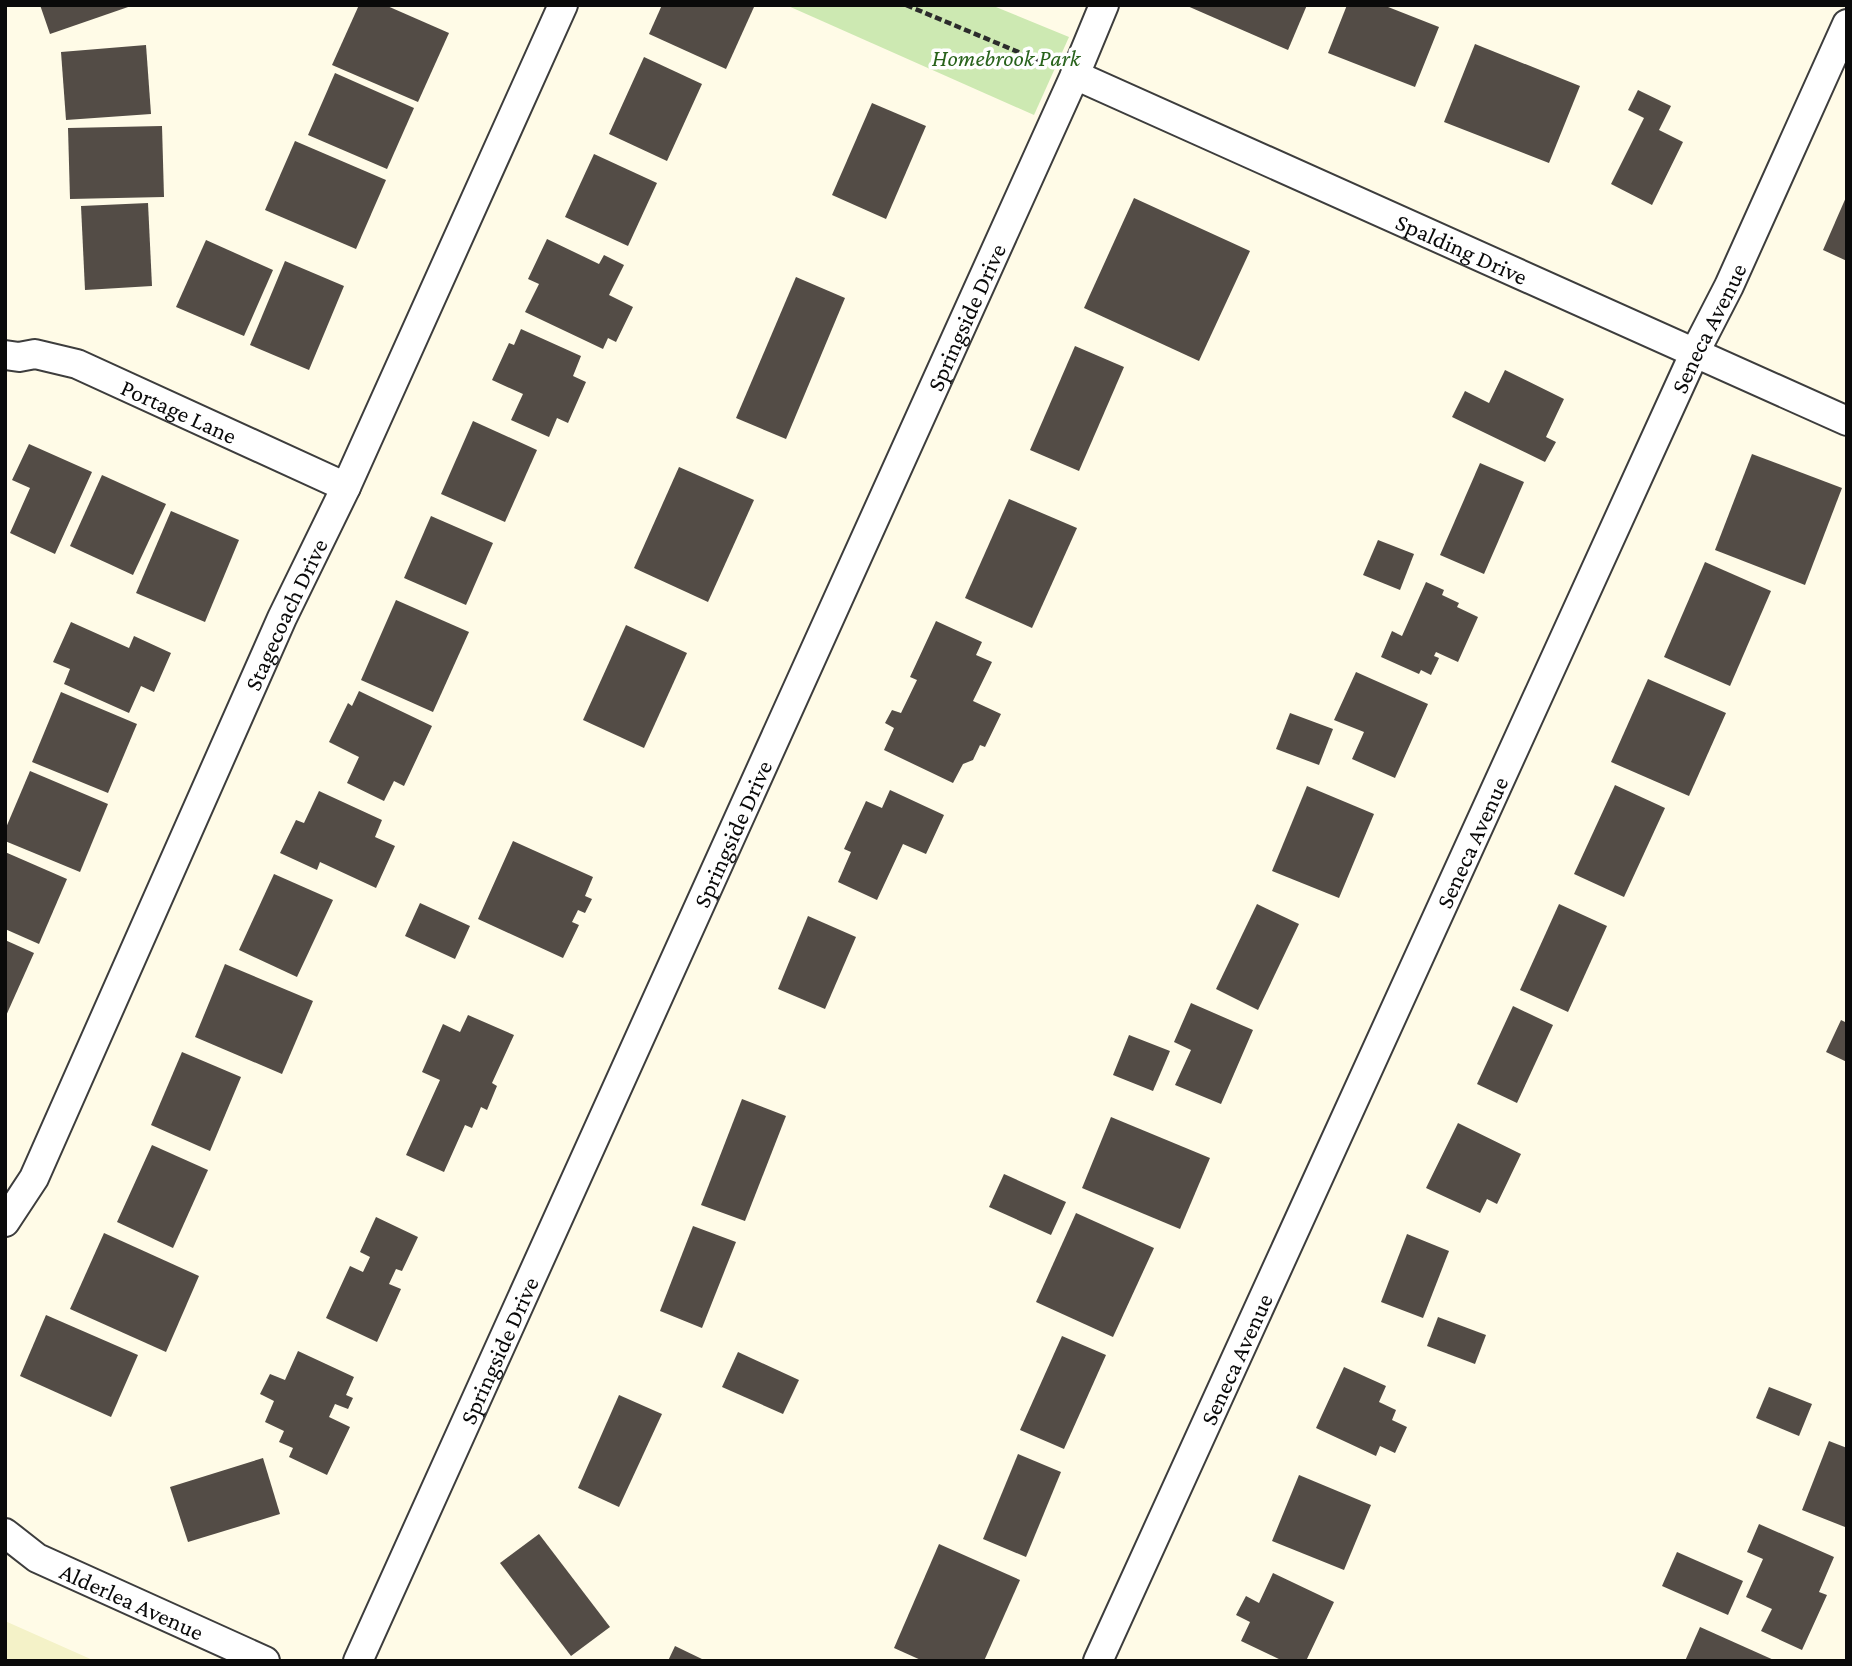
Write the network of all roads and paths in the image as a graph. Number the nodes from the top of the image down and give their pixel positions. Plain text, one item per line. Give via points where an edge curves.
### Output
1 (563, 5) edge
2 (906, 5) edge
3 (1104, 5) edge
4 (1847, 24) edge
5 (1075, 75) junction
6 (6, 348) edge
7 (1695, 352) junction
8 (1847, 421) edge
9 (346, 486) junction
10 (5, 1222) edge
11 (5, 1533) edge
12 (265, 1661) edge
13 (358, 1661) edge
14 (1098, 1661) edge

1 - 9 street, Stagecoach Drive
2 - 5 path
3 - 5 street, Springside Drive
4 - 7 street, Seneca Avenue
5 - 7 street, Spalding Drive
5 - 13 street, Springside Drive
6 - 9 street, Portage Lane via 19,357 35,354 77,364
7 - 8 street, Spalding Drive
7 - 14 street, Seneca Avenue
9 - 10 street, Stagecoach Drive via 282,618 34,1178
11 - 12 street, Alderlea Avenue via 37,1558

